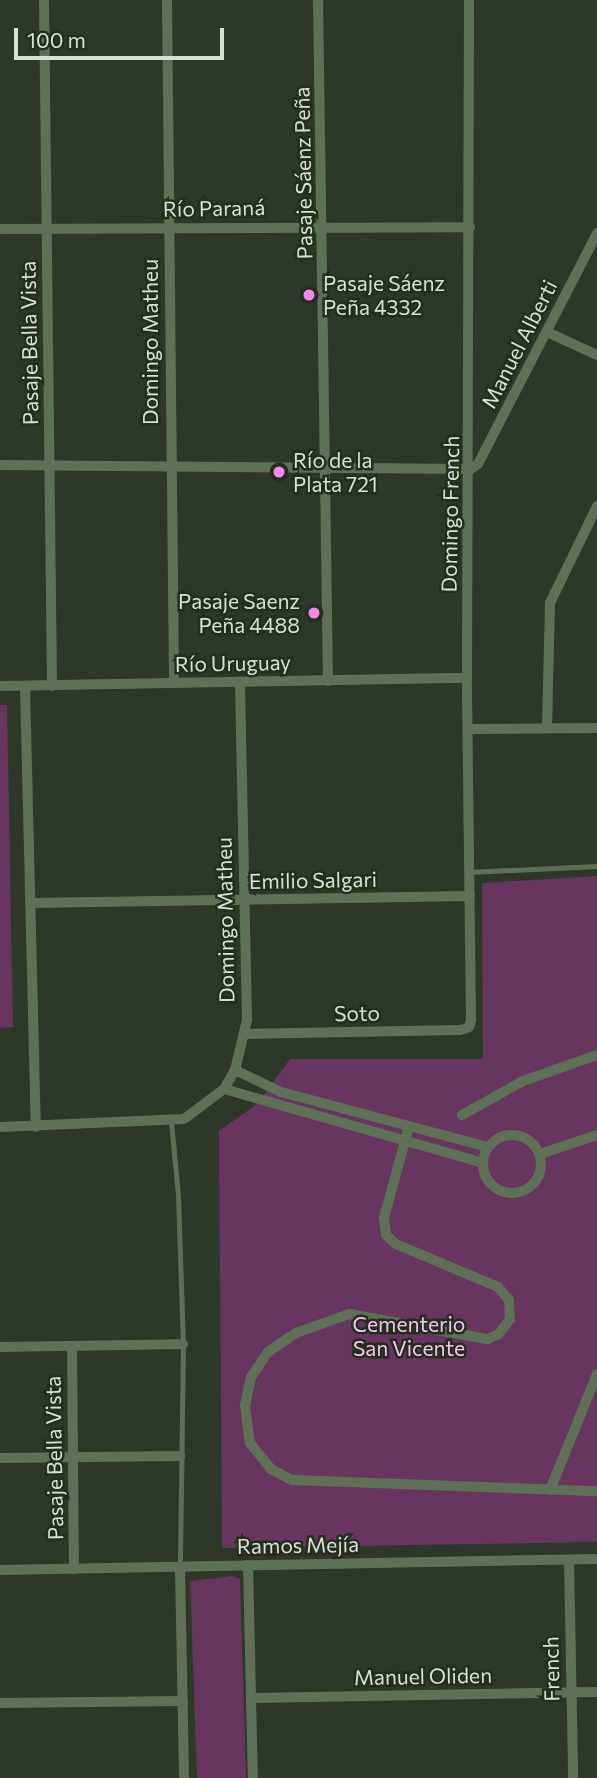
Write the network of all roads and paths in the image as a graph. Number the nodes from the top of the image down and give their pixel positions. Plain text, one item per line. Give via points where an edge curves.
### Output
1 (44, 0) edge
2 (167, 0) edge
3 (318, 0) edge
4 (469, 0) edge
5 (323, 226) junction
6 (470, 227) junction
7 (168, 228) junction
8 (0, 229) edge
9 (47, 229) junction
10 (597, 233) edge
11 (547, 332) junction
12 (597, 355) edge
13 (170, 463) junction
14 (49, 464) junction
15 (0, 465) edge
16 (326, 465) junction
17 (471, 469) junction
18 (597, 506) edge
19 (467, 678) junction
20 (328, 681) junction
21 (240, 682) junction
22 (174, 683) junction
23 (0, 686) edge
24 (25, 686) junction
25 (52, 686) junction
26 (547, 727) junction
27 (597, 728) edge
28 (467, 729) junction
29 (597, 866) edge
30 (469, 872) junction
31 (470, 896) junction
32 (244, 900) junction
33 (30, 903) junction
34 (469, 1027) joint
35 (246, 1034) junction
36 (597, 1055) edge
37 (235, 1070) junction
38 (224, 1089) junction
39 (462, 1115) dead end
40 (170, 1122) junction
41 (409, 1126) junction
42 (0, 1127) edge
43 (36, 1127) junction
44 (597, 1135) edge
45 (404, 1142) junction
46 (488, 1147) junction
47 (540, 1154) junction
48 (483, 1163) junction
49 (183, 1344) junction
50 (72, 1346) junction
51 (0, 1347) edge
52 (597, 1374) edge
53 (180, 1456) junction
54 (0, 1458) edge
55 (72, 1458) junction
56 (550, 1490) junction
57 (597, 1490) edge
58 (597, 1559) edge
59 (569, 1560) junction
60 (248, 1565) junction
61 (180, 1567) junction
62 (74, 1569) junction
63 (0, 1570) edge
64 (571, 1692) junction
65 (597, 1692) edge
66 (251, 1698) junction
67 (183, 1701) junction
68 (0, 1703) edge
69 (184, 1778) edge
70 (253, 1778) edge
71 (573, 1778) edge

1 - 9 street, Pasaje Bella Vista
2 - 7 street, Domingo Matheu
3 - 5 street, Pasaje Sáenz Peña
4 - 6 street, Domingo French
5 - 6 street, Río Paraná
5 - 7 street, Río Paraná
5 - 16 street, Pasaje Sáenz Peña
6 - 17 street, Domingo French
7 - 9 street, Río Paraná
7 - 13 street, Domingo Matheu
8 - 9 street, Río Paraná
9 - 14 street, Pasaje Bella Vista
10 - 11 street, Manuel Alberti
11 - 12 street
11 - 17 street, Manuel Alberti via 478,464
13 - 14 street
13 - 16 street
13 - 22 street, Domingo Matheu
14 - 15 street
14 - 25 street, Pasaje Bella Vista
16 - 17 street
16 - 20 street, Pasaje Sáenz Peña
17 - 19 street, Domingo French
18 - 26 street via 550,603
19 - 20 street, Río Uruguay
19 - 28 street, Domingo French
20 - 21 street, Río Uruguay
21 - 22 street, Río Uruguay
21 - 32 street, Domingo Matheu
22 - 25 street, Río Uruguay
23 - 24 street, Río Uruguay
24 - 25 street, Río Uruguay
24 - 33 street
26 - 27 street
26 - 28 street
28 - 30 street, Domingo French
29 - 30 lane
30 - 31 street, Domingo French
31 - 32 street, Emilio Salgari
31 - 34 street, Domingo French
32 - 33 street, Emilio Salgari
32 - 35 street, Domingo Matheu
33 - 43 street
34 - 35 street, Soto
35 - 37 street, Domingo Matheu
36 - 39 street via 523,1081
37 - 38 street, Domingo Matheu
37 - 41 street via 281,1092
38 - 40 street, Domingo Matheu via 191,1115
38 - 45 street
40 - 43 street
40 - 49 lane via 178,1195
41 - 45 street
41 - 46 street
42 - 43 street
44 - 47 street
45 - 48 street
45 - 56 street via 384,1218 386,1235 397,1244 498,1287 509,1300 510,1319 499,1334 487,1339 349,1314 296,1333 268,1352 251,1377 244,1421 250,1443 271,1469 292,1480
46 - 47 street via 512,1134 529,1139
46 - 48 street
47 - 48 street via 540,1174 517,1193 497,1189 489,1182
49 - 50 street
49 - 53 lane
50 - 51 street
50 - 55 street, Pasaje Bella Vista
52 - 56 street
53 - 55 street
53 - 61 lane
54 - 55 street
55 - 62 street, Pasaje Bella Vista
56 - 57 street
58 - 59 street, Ramos Mejía
59 - 60 street, Ramos Mejía
59 - 64 street, French
60 - 61 street, Ramos Mejía
60 - 66 street
61 - 62 street, Ramos Mejía
61 - 67 street
62 - 63 street, Ramos Mejía
64 - 65 street, Manuel Oliden
64 - 66 street, Manuel Oliden
64 - 71 street, French
66 - 70 street
67 - 68 street
67 - 69 street

